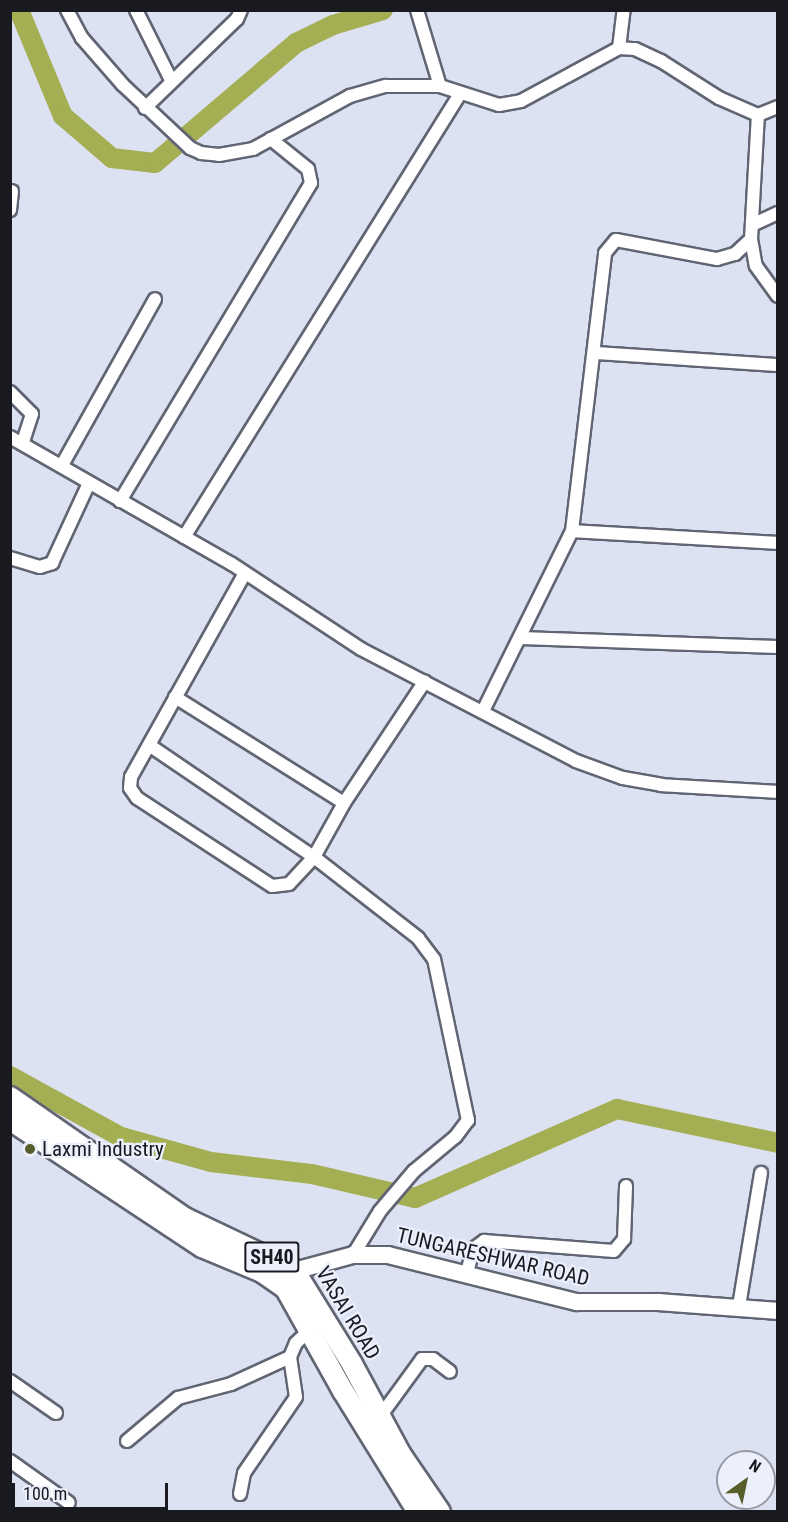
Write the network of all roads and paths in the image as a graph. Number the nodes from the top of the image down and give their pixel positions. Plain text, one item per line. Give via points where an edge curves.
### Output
1 (67, 10) edge
2 (136, 10) edge
3 (241, 10) edge
4 (624, 10) edge
5 (419, 17) edge
6 (619, 48) junction
7 (171, 80) junction
8 (440, 86) junction
9 (460, 94) junction
10 (777, 107) edge
11 (145, 108) junction
12 (758, 115) junction
13 (271, 139) junction
14 (12, 191) dead end
15 (10, 210) edge
16 (777, 213) edge
17 (752, 225) junction
18 (751, 238) junction
19 (777, 296) edge
20 (155, 299) dead end
21 (596, 353) junction
22 (777, 365) edge
23 (10, 392) edge
24 (17, 439) edge
25 (62, 465) junction
26 (89, 483) junction
27 (120, 501) junction
28 (572, 531) junction
29 (184, 537) junction
30 (777, 543) edge
31 (10, 558) edge
32 (245, 573) junction
33 (520, 638) junction
34 (777, 647) edge
35 (425, 681) junction
36 (175, 697) junction
37 (483, 711) junction
38 (149, 745) junction
39 (777, 792) edge
40 (344, 803) junction
41 (314, 858) junction
42 (10, 1097) edge
43 (10, 1120) edge
44 (761, 1173) dead end
45 (626, 1186) dead end
46 (353, 1255) junction
47 (294, 1270) junction
48 (466, 1273) junction
49 (274, 1278) junction
50 (739, 1306) junction
51 (777, 1311) edge
52 (311, 1329) junction
53 (290, 1357) junction
54 (450, 1372) dead end
55 (10, 1381) edge
56 (56, 1413) dead end
57 (379, 1418) junction
58 (127, 1441) dead end
59 (10, 1461) edge
60 (240, 1494) dead end
61 (69, 1503) dead end
62 (417, 1511) edge
63 (440, 1512) edge

1 - 11 street via 82,38
2 - 7 street
3 - 7 street via 237,19
4 - 6 street
5 - 8 street
6 - 9 street via 521,101 499,105
6 - 12 street via 635,49 661,61 719,98
7 - 11 street
8 - 9 street
8 - 13 street via 386,86 350,96
9 - 29 street
10 - 12 street
11 - 13 street via 190,148 219,155 253,148
12 - 17 street
13 - 27 street via 308,170 311,183
14 - 15 street
16 - 17 street
17 - 18 street
18 - 19 street via 756,266
18 - 21 street via 735,254 717,259 622,241 609,244
20 - 25 street
21 - 22 street
21 - 28 street
23 - 24 street via 32,414
24 - 25 street
25 - 26 street
26 - 27 street
26 - 31 street via 52,563 40,567
27 - 29 street
28 - 30 street
28 - 33 street
29 - 32 street
32 - 35 street via 361,649
32 - 36 street
33 - 34 street
33 - 37 street
35 - 37 street
35 - 40 street
36 - 38 street
36 - 40 street
37 - 39 street via 576,761 623,778 661,785
38 - 41 street
38 - 41 street via 131,777 130,788 136,798 272,886 289,884
40 - 41 street
41 - 46 street via 418,938 434,959 468,1120 455,1137 414,1171 380,1211
42 - 47 main road, VASAI ROAD / SH40 via 185,1218
43 - 49 main road, VASAI ROAD / SH40 via 201,1247
44 - 50 street
45 - 48 street via 624,1239 614,1251 484,1241 473,1249
46 - 47 street, TUNGARESHWAR ROAD
46 - 48 street, TUNGARESHWAR ROAD via 388,1255
47 - 49 street, TUNGARESHWAR ROAD
47 - 57 main road, VASAI ROAD / SH40 via 352,1364
48 - 50 street, TUNGARESHWAR ROAD via 519,1290 577,1302
49 - 52 main road, VASAI ROAD / SH40 via 286,1289
50 - 51 street, TUNGARESHWAR ROAD
52 - 53 street via 296,1343
52 - 62 main road, VASAI ROAD / SH40 via 343,1391
53 - 58 street via 231,1384 178,1398
53 - 60 street via 296,1397 244,1473
54 - 57 street via 433,1359 422,1359
55 - 56 street
57 - 63 main road, VASAI ROAD / SH40
59 - 61 street

